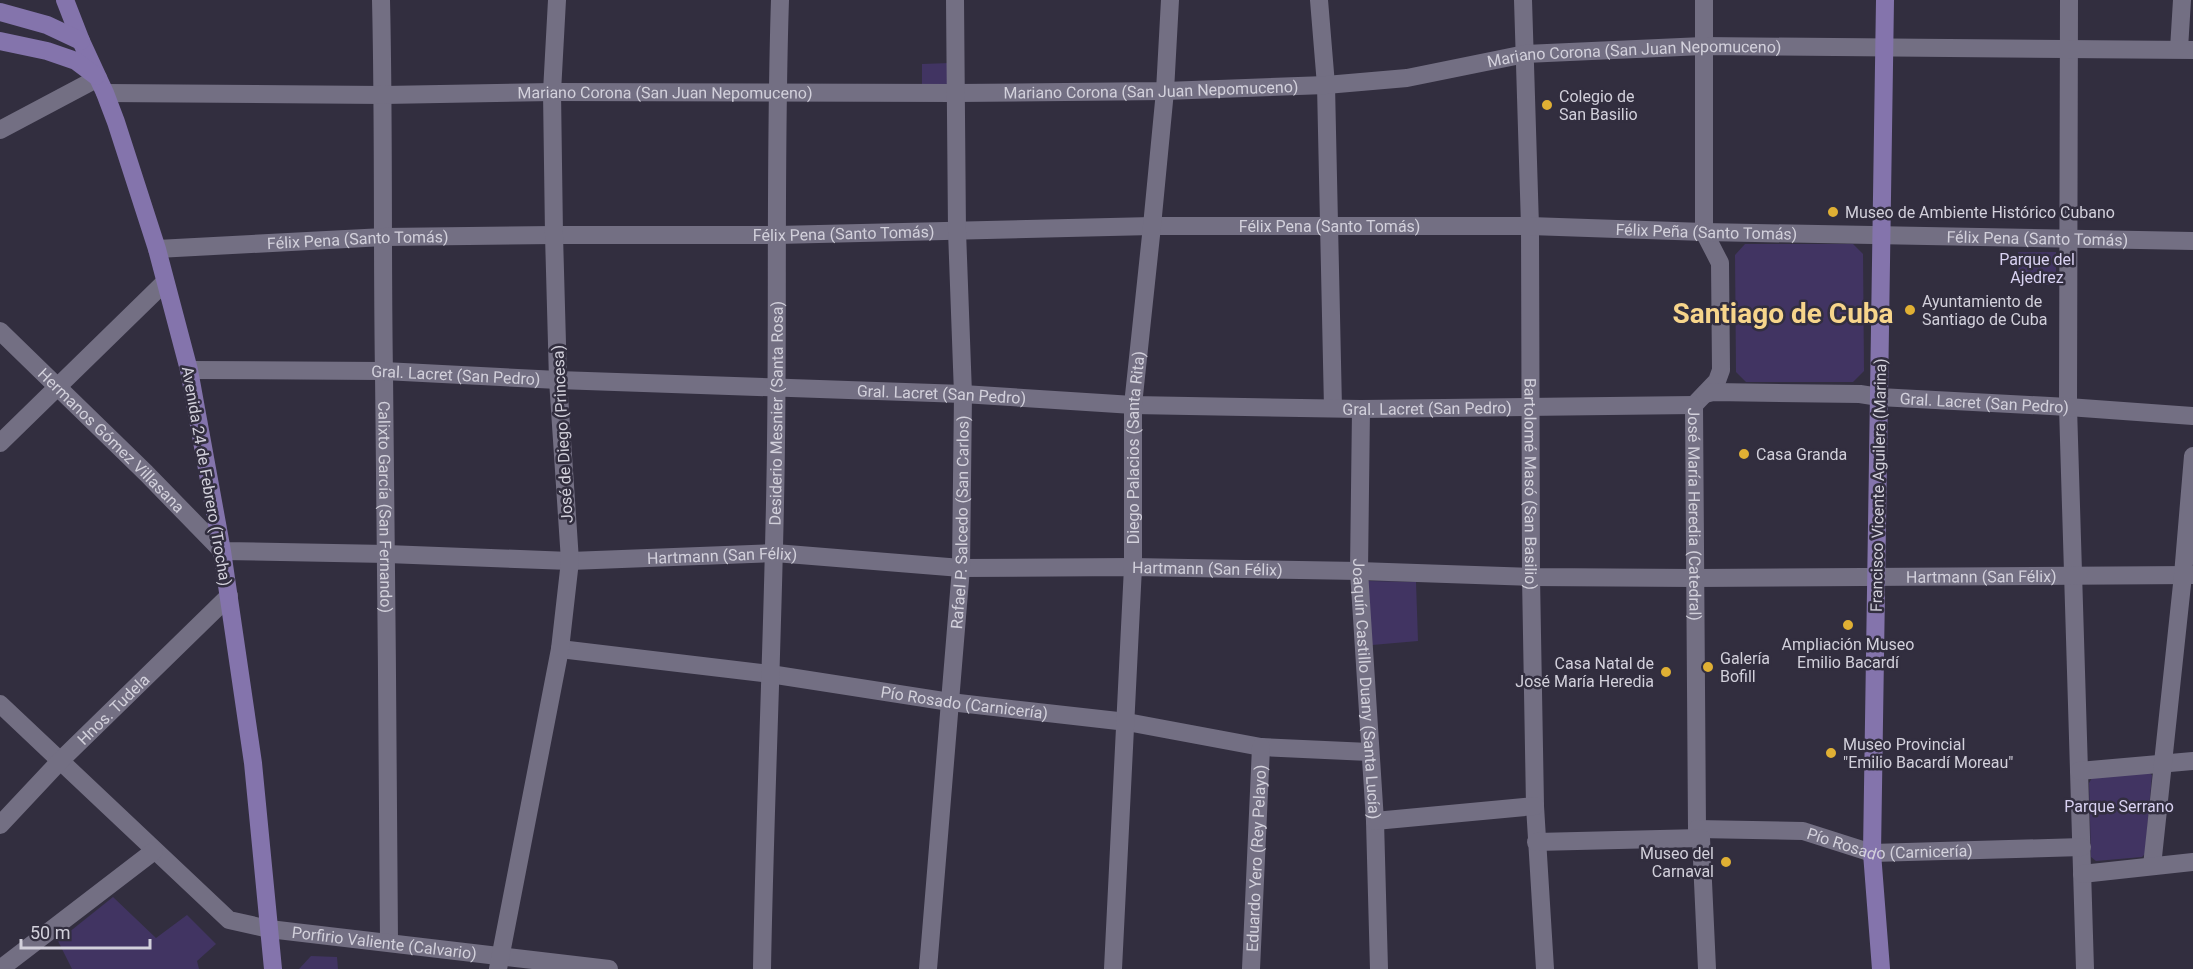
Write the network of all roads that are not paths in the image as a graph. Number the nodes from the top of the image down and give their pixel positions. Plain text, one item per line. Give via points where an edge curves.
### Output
1 (381, 0) edge
2 (557, 0) edge
3 (780, 0) edge
4 (955, 0) edge
5 (1170, 0) edge
6 (1319, 0) edge
7 (1523, 0) edge
8 (1704, 0) edge
9 (1885, 0) edge
10 (2068, 0) edge
11 (2182, 0) edge
12 (66, 4) edge
13 (0, 12) edge
14 (47, 25) junction
15 (0, 41) edge
16 (81, 41) junction
17 (1703, 46) junction
18 (1884, 47) junction
19 (2069, 48) junction
20 (2186, 49) edge
21 (1525, 54) junction
22 (1326, 84) junction
23 (102, 85) junction
24 (1165, 90) junction
25 (552, 92) junction
26 (776, 93) junction
27 (957, 93) junction
28 (384, 95) junction
29 (0, 130) edge
30 (1152, 226) junction
31 (1330, 226) junction
32 (1530, 226) junction
33 (957, 231) junction
34 (1704, 232) junction
35 (1744, 233) junction
36 (554, 235) junction
37 (777, 235) junction
38 (1882, 235) junction
39 (384, 237) junction
40 (2067, 238) junction
41 (2193, 241) edge
42 (157, 249) junction
43 (1720, 263) junction
44 (165, 282) junction
45 (0, 331) edge
46 (189, 370) junction
47 (384, 371) junction
48 (558, 380) junction
49 (58, 388) junction
50 (777, 388) junction
51 (963, 394) junction
52 (1879, 397) junction
53 (1699, 399) junction
54 (1133, 405) junction
55 (1530, 406) junction
56 (2068, 407) junction
57 (1333, 408) junction
58 (1361, 409) junction
59 (2193, 416) edge
60 (0, 444) edge
61 (2193, 456) edge
62 (222, 551) junction
63 (775, 553) junction
64 (387, 554) junction
65 (570, 561) junction
66 (1133, 567) junction
67 (961, 568) junction
68 (1359, 571) junction
69 (2073, 575) junction
70 (2188, 575) edge
71 (1530, 577) junction
72 (1695, 578) junction
73 (1877, 578) junction
74 (229, 596) junction
75 (560, 649) junction
76 (770, 674) junction
77 (950, 702) junction
78 (0, 704) edge
79 (1127, 722) junction
80 (1260, 747) junction
81 (1369, 752) junction
82 (60, 761) junction
83 (2193, 761) edge
84 (2164, 764) junction
85 (2079, 771) junction
86 (1535, 806) junction
87 (1375, 822) junction
88 (0, 825) edge
89 (1699, 834) junction
90 (1536, 842) junction
91 (2082, 847) junction
92 (154, 851) junction
93 (1872, 854) junction
94 (2193, 862) edge
95 (2152, 866) junction
96 (2082, 874) junction
97 (269, 929) junction
98 (388, 942) junction
99 (499, 962) edge
100 (0, 969) edge
101 (273, 969) edge
102 (609, 969) edge
103 (762, 969) edge
104 (928, 969) edge
105 (1113, 969) edge
106 (1251, 969) edge
107 (1379, 969) edge
108 (1545, 969) edge
109 (1707, 969) edge
110 (1881, 969) edge
111 (2085, 969) edge

1 - 28 street, Calixto García (San Fernando)
2 - 25 street, José de Diego (Princesa)
3 - 26 street, Desiderio Mesnier (Santa Rosa)
4 - 27 street, Rafael P. Salcedo (San Carlos)
5 - 24 street, Diego Palacios (Santa Rita)
6 - 22 street
7 - 21 street, Bartolomé Masó (San Basilio)
8 - 17 street, José María Heredia (Catedral)
9 - 18 main road, Francisco Vicente Aguilera (Marina)
10 - 19 street
11 - 20 street
12 - 14 main road via 58,22
12 - 16 main road, Avenida 24 de Febrero (Trocha)
13 - 14 main road
14 - 16 main road
15 - 23 main road via 76,61
16 - 23 main road, Avenida 24 de Febrero (Trocha)
17 - 18 street, Mariano Corona (San Juan Nepomuceno)
17 - 21 street, Mariano Corona (San Juan Nepomuceno)
17 - 34 street, José María Heredia (Catedral)
18 - 19 street, Mariano Corona (San Juan Nepomuceno)
18 - 38 main road, Francisco Vicente Aguilera (Marina)
19 - 20 street, Mariano Corona (San Juan Nepomuceno)
19 - 40 street
21 - 22 street, Mariano Corona (San Juan Nepomuceno) via 1407,78
21 - 32 street, Bartolomé Masó (San Basilio)
22 - 24 street, Mariano Corona (San Juan Nepomuceno)
22 - 31 street
23 - 28 street, Mariano Corona (San Juan Nepomuceno)
23 - 29 street
23 - 42 main road, Avenida 24 de Febrero (Trocha)
24 - 27 street, Mariano Corona (San Juan Nepomuceno)
24 - 30 street, Diego Palacios (Santa Rita)
25 - 26 street, Mariano Corona (San Juan Nepomuceno)
25 - 28 street, Mariano Corona (San Juan Nepomuceno)
25 - 36 street, José de Diego (Princesa)
26 - 27 street, Mariano Corona (San Juan Nepomuceno)
26 - 37 street, Desiderio Mesnier (Santa Rosa)
27 - 33 street, Rafael P. Salcedo (San Carlos)
28 - 39 street, Calixto García (San Fernando)
30 - 31 street, Félix Pena (Santo Tomás)
30 - 33 street, Félix Pena (Santo Tomás)
30 - 54 street, Diego Palacios (Santa Rita)
31 - 32 street, Félix Pena (Santo Tomás)
31 - 57 street
32 - 34 street, Félix Peña (Santo Tomás)
32 - 55 street, Bartolomé Masó (San Basilio)
33 - 37 street, Félix Pena (Santo Tomás)
33 - 51 street, Rafael P. Salcedo (San Carlos)
34 - 35 street, Félix Peña (Santo Tomás)
34 - 43 street, José María Heredia (Catedral)
35 - 38 street, Félix Peña (Santo Tomás)
35 - 43 street via 1725,245
36 - 37 street, Félix Pena (Santo Tomás)
36 - 39 street, Félix Pena (Santo Tomás)
36 - 48 street, José de Diego (Princesa)
37 - 50 street, Desiderio Mesnier (Santa Rosa)
38 - 40 street, Félix Pena (Santo Tomás)
38 - 52 main road, Francisco Vicente Aguilera (Marina)
39 - 42 street, Félix Pena (Santo Tomás)
39 - 47 street, Calixto García (San Fernando)
40 - 41 street, Félix Pena (Santo Tomás)
40 - 56 street
42 - 44 main road, Avenida 24 de Febrero (Trocha)
43 - 53 street, José María Heredia (Catedral) via 1721,370 1717,381
44 - 46 main road, Avenida 24 de Febrero (Trocha)
44 - 49 street
45 - 49 street, Hermanos Gómez Villasana
46 - 47 street, Gral. Lacret (San Pedro)
46 - 62 main road, Avenida 24 de Febrero (Trocha)
47 - 48 street, Gral. Lacret (San Pedro)
47 - 64 street, Calixto García (San Fernando)
48 - 50 street, Gral. Lacret (San Pedro)
48 - 65 street, José de Diego (Princesa)
49 - 60 street
49 - 62 street, Hermanos Gómez Villasana
50 - 51 street, Gral. Lacret (San Pedro)
50 - 63 street, Desiderio Mesnier (Santa Rosa)
51 - 54 street, Gral. Lacret (San Pedro)
51 - 67 street, Rafael P. Salcedo (San Carlos)
52 - 53 street, Gral. Lacret (San Pedro) via 1860,394
52 - 56 street, Gral. Lacret (San Pedro)
52 - 73 main road, Francisco Vicente Aguilera (Marina)
53 - 55 street, Gral. Lacret (San Pedro)
53 - 72 street, José María Heredia (Catedral)
54 - 57 street, Gral. Lacret (San Pedro)
54 - 66 street, Diego Palacios (Santa Rita)
55 - 58 street, Gral. Lacret (San Pedro)
55 - 71 street, Bartolomé Masó (San Basilio)
56 - 59 street, Gral. Lacret (San Pedro)
56 - 69 street
57 - 58 street, Gral. Lacret (San Pedro)
58 - 68 street, Joaquín Castillo Duany (Santa Lucía)
61 - 70 street
62 - 64 street, Hartmann (San Félix)
62 - 74 main road, Avenida 24 de Febrero (Trocha)
63 - 65 street, Hartmann (San Félix)
63 - 67 street, Hartmann (San Félix)
63 - 76 street, Desiderio Mesnier (Santa Rosa)
64 - 65 street, Hartmann (San Félix)
64 - 98 street, Calixto García (San Fernando)
65 - 75 street, José de Diego (Princesa)
66 - 67 street, Hartmann (San Félix)
66 - 68 street, Hartmann (San Félix)
66 - 79 street, Diego Palacios (Santa Rita)
67 - 77 street, Rafael P. Salcedo (San Carlos)
68 - 71 street, Hartmann (San Félix)
68 - 81 street, Joaquín Castillo Duany (Santa Lucía)
69 - 70 street, Hartmann (San Félix)
69 - 73 street, Hartmann (San Félix)
69 - 85 street
70 - 84 street
71 - 72 street, Hartmann (San Félix)
71 - 86 street, Bartolomé Masó (San Basilio)
72 - 73 street, Hartmann (San Félix)
72 - 89 street, José María Heredia (Catedral)
73 - 93 main road, Francisco Vicente Aguilera (Marina)
74 - 82 street, Hnos. Tudela
74 - 97 main road, Avenida 24 de Febrero (Trocha) via 253,762
75 - 76 street, Pío Rosado (Carnicería)
75 - 99 street, José de Diego (Princesa)
76 - 77 street, Pío Rosado (Carnicería)
76 - 103 street, Desiderio Mesnier (Santa Rosa)
77 - 79 street, Pío Rosado (Carnicería)
77 - 104 street, Rafael P. Salcedo (San Carlos)
78 - 82 street, Porfirio Valiente (Calvario)
79 - 80 street, Pío Rosado (Carnicería)
79 - 105 street, Diego Palacios (Santa Rita)
80 - 81 street, Pío Rosado (Carnicería)
80 - 106 street, Eduardo Yero (Rey Pelayo)
81 - 87 street, Joaquín Castillo Duany (Santa Lucía)
82 - 88 street, Hnos. Tudela
82 - 92 street, Porfirio Valiente (Calvario)
83 - 84 street
84 - 85 street
84 - 95 street
85 - 91 street
86 - 87 street
86 - 90 street, Bartolomé Masó (San Basilio)
87 - 107 street, Joaquín Castillo Duany (Santa Lucía)
89 - 90 street, Pío Rosado (Carnicería)
89 - 93 street, Pío Rosado (Carnicería) via 1800,831
89 - 109 street, José María Heredia (Catedral)
90 - 108 street, Bartolomé Masó (San Basilio)
91 - 93 street, Pío Rosado (Carnicería)
91 - 96 street
92 - 97 street, Porfirio Valiente (Calvario) via 229,920
92 - 100 street
93 - 110 main road, Francisco Vicente Aguilera (Marina)
94 - 95 street
95 - 96 street
96 - 111 street
97 - 98 street, Porfirio Valiente (Calvario)
97 - 101 main road, Avenida 24 de Febrero (Trocha)
98 - 99 street, Porfirio Valiente (Calvario)
99 - 102 street, Porfirio Valiente (Calvario)

